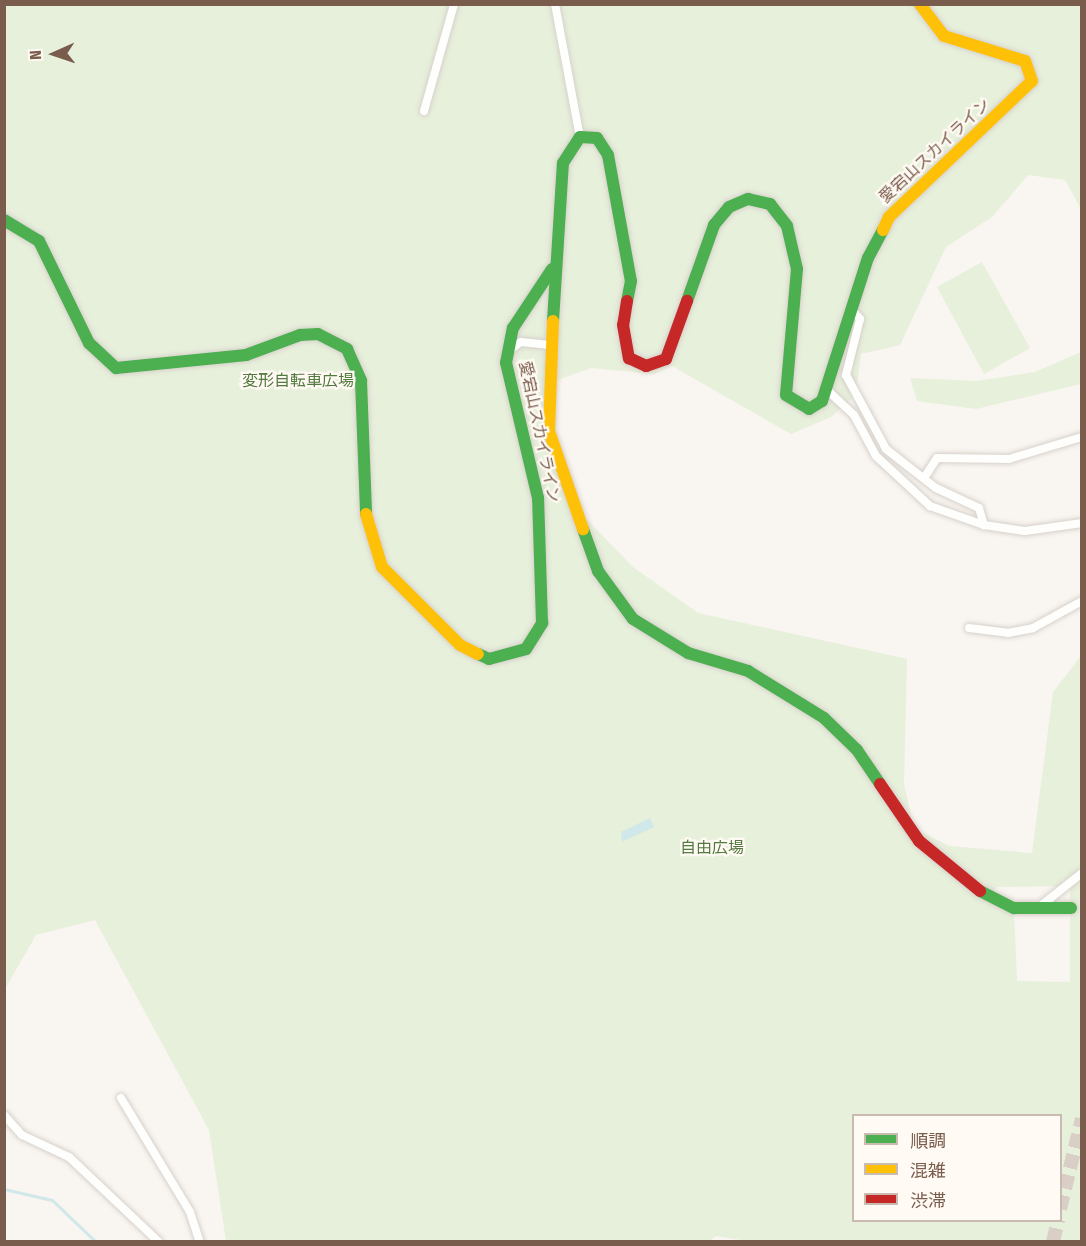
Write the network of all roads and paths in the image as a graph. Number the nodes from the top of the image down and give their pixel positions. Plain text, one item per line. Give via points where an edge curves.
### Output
1 (454, 4) edge
2 (555, 4) edge
3 (920, 4) edge
4 (424, 111) dead end
5 (580, 137) junction
6 (4, 220) edge
7 (552, 268) junction
8 (852, 310) junction
9 (550, 345) junction
10 (507, 352) junction
11 (826, 389) junction
12 (1082, 437) edge
13 (926, 475) junction
14 (1082, 523) edge
15 (984, 525) junction
16 (1082, 601) edge
17 (969, 628) dead end
18 (1082, 873) edge
19 (1038, 908) junction
20 (1071, 908) dead end
21 (121, 1098) dead end
22 (4, 1114) edge
23 (159, 1242) edge
24 (200, 1242) edge

1 - 4 street
2 - 5 street
3 - 8 street, 愛宕山スカイライン via 944,36 1025,61 1032,81 889,217 868,258
5 - 7 street, 愛宕山スカイライン via 563,163
5 - 11 street, 愛宕山スカイライン via 597,138 608,155 631,281 623,325 629,358 655,366 674,350 714,225 729,207 748,200 770,204 787,226 797,269 786,395 809,409 822,401
6 - 10 street, 愛宕山スカイライン via 39,241 89,343 116,368 246,355 300,335 318,334 347,349 361,381 366,515 378,559 392,582 453,638 489,659 526,649 542,623 544,598 538,498
7 - 9 street
7 - 10 street, 愛宕山スカイライン via 513,328
8 - 11 street, 愛宕山スカイライン
8 - 13 street via 861,319 846,375 886,449
9 - 10 street via 521,342
9 - 19 street via 549,431 570,502 610,593 660,638 748,671 824,718 857,750 934,854 987,897 1014,908
11 - 15 street via 854,415 876,456 930,506
12 - 13 street via 1009,459 937,458
13 - 15 street via 936,488 979,508
14 - 15 street via 1025,531
16 - 17 street via 1033,628 1008,633
18 - 19 street
19 - 20 street
21 - 24 street via 190,1212
22 - 23 street via 22,1135 81,1168

